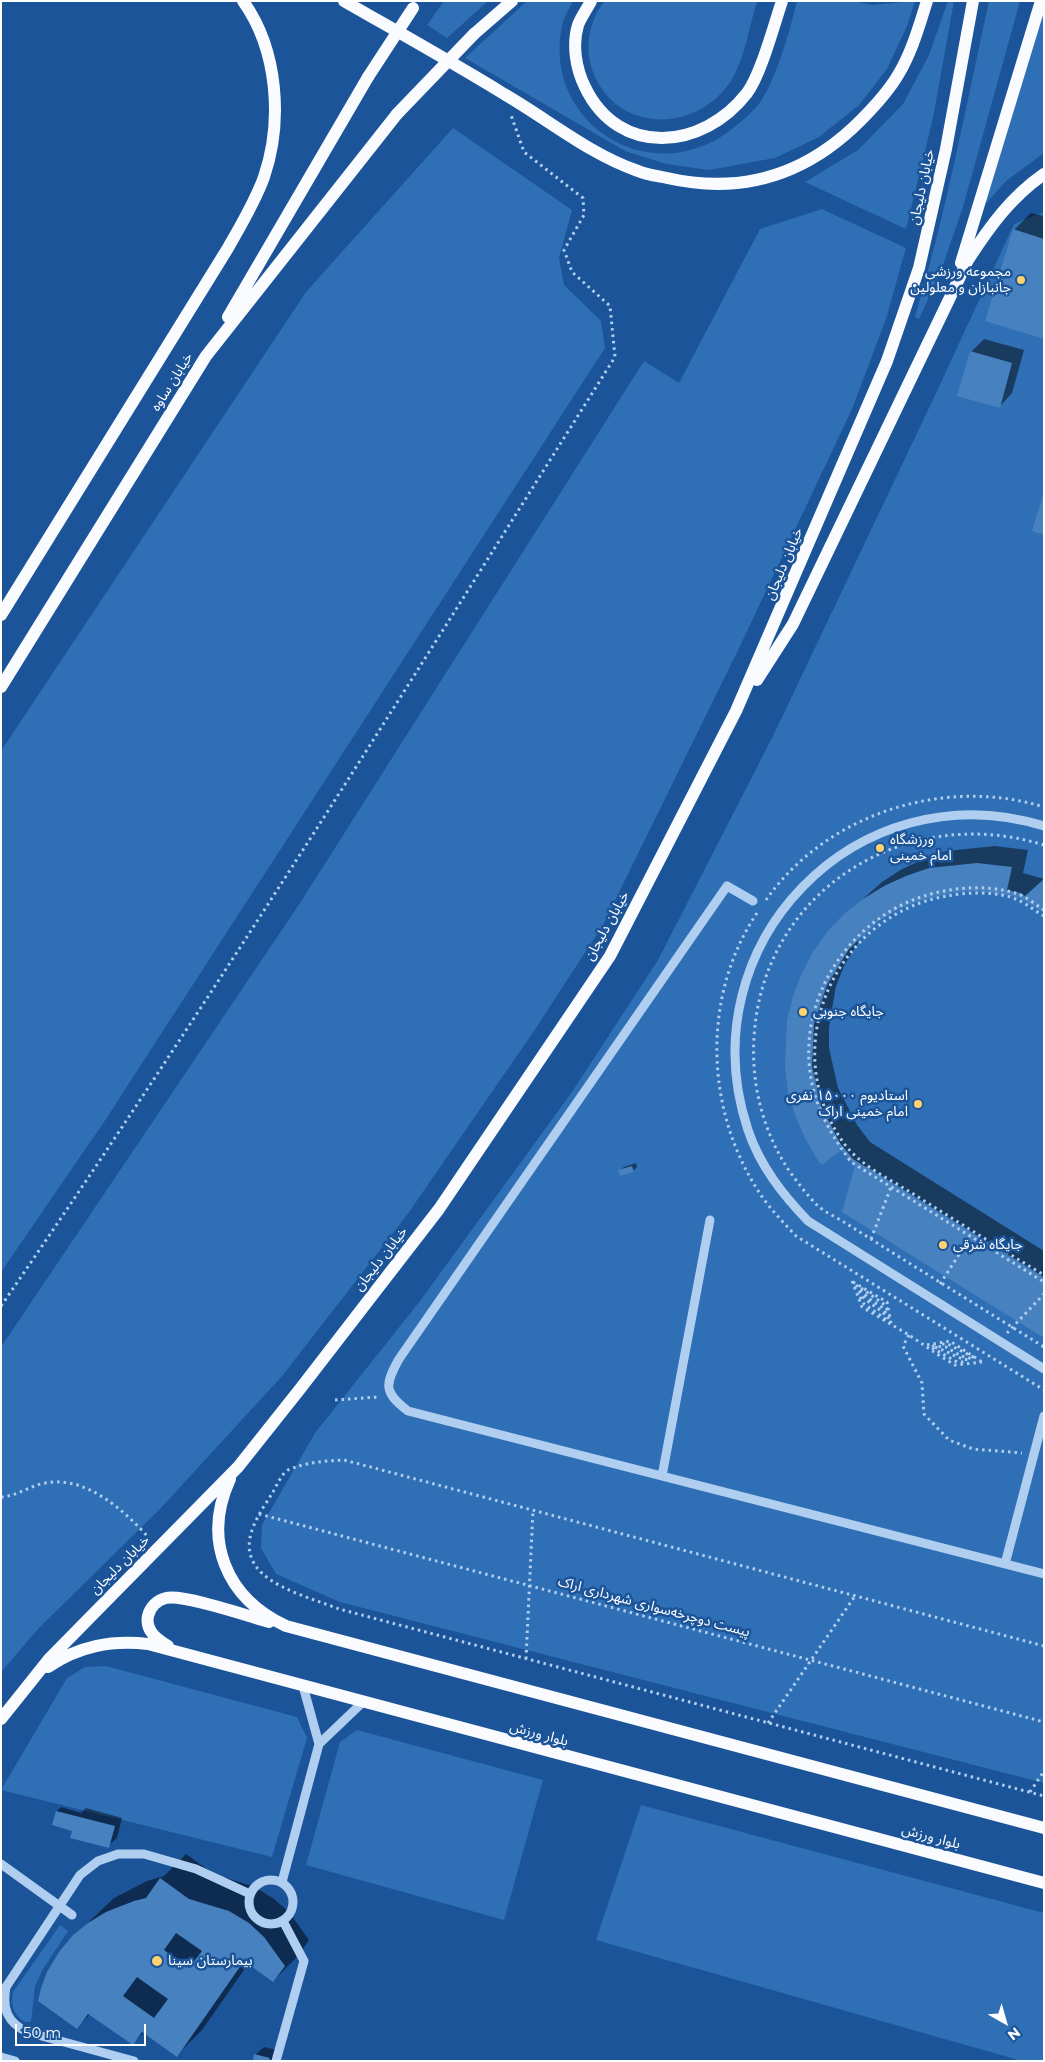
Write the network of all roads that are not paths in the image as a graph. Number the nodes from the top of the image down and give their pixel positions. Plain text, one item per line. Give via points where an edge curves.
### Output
1 (242, 1) edge
2 (344, 1) edge
3 (512, 1) edge
4 (591, 1) edge
5 (782, 1) edge
6 (927, 1) edge
7 (973, 1) edge
8 (1041, 1) edge
9 (415, 5) edge
10 (1044, 174) edge
11 (950, 297) junction
12 (206, 356) junction
13 (1, 615) edge
14 (1, 687) edge
15 (736, 711) junction
16 (1044, 826) edge
17 (753, 901) dead end
18 (710, 1220) dead end
19 (1044, 1369) edge
20 (1044, 1416) edge
21 (238, 1467) junction
22 (662, 1476) junction
23 (1005, 1564) junction
24 (1044, 1574) edge
25 (286, 1626) junction
26 (176, 1652) junction
27 (32, 1679) junction
28 (303, 1686) junction
29 (363, 1702) junction
30 (1, 1719) edge
31 (319, 1744) junction
32 (1044, 1828) edge
33 (1, 1864) edge
34 (282, 1882) junction
35 (1044, 1883) edge
36 (250, 1894) junction
37 (59, 1905) junction
38 (72, 1915) dead end
39 (282, 1921) junction
40 (1, 2057) edge
41 (15, 2061) edge
42 (134, 2061) edge
43 (276, 2061) edge

1 - 13 main road via 267,52 275,93 274,135 264,176 250,210 228,248
2 - 6 main road via 506,94 594,152 639,172 684,182 723,185 793,170 823,153 851,130 875,106 898,75 910,52
3 - 12 main road, خیابان ساوه, bridge via 474,34 397,114
4 - 5 main road via 578,25 575,53 580,77 602,114 635,134 656,138 683,137 710,126 732,110 748,92
7 - 15 main road, خیابان دلیجان via 933,209 905,313 884,370
8 - 11 main road
9 - 12 main road, bridge via 368,77
10 - 11 main road via 1001,212 968,260
11 - 15 main road via 793,624
12 - 14 main road, خیابان ساوه
15 - 21 main road, خیابان دلیجان via 610,956 439,1209
16 - 19 street via 1006,817 956,815 915,821 884,831 840,854 802,886 771,925 748,974 740,1000 736,1035 736,1080 749,1132 768,1172 789,1201 808,1221
17 - 22 street via 727,886 389,1377 392,1397 408,1411
18 - 22 street
20 - 23 street
21 - 25 main road via 220,1508 218,1539 221,1554 233,1584 244,1597 270,1619
21 - 27 main road, خیابان دلیجان
22 - 23 street
23 - 24 street
25 - 26 main road via 196,1602 166,1598 150,1610 148,1622 153,1635
25 - 32 main road
26 - 27 main road, بلوار ورزش via 133,1643 103,1644 72,1653
26 - 28 main road, بلوار ورزش
27 - 30 main road, خیابان دلیجان
28 - 29 main road, بلوار ورزش
28 - 31 street
29 - 31 street
29 - 35 main road, بلوار ورزش
31 - 34 street
33 - 37 street
34 - 36 street via 260,1882
34 - 39 street via 294,1901 288,1916
36 - 37 street via 189,1867 144,1854 118,1854 98,1861 80,1875
36 - 39 street via 250,1910 254,1916 268,1924
37 - 38 street
37 - 42 street via 6,1987 4,2001 8,2015 16,2026 27,2032
39 - 43 street via 304,1961
40 - 41 street

